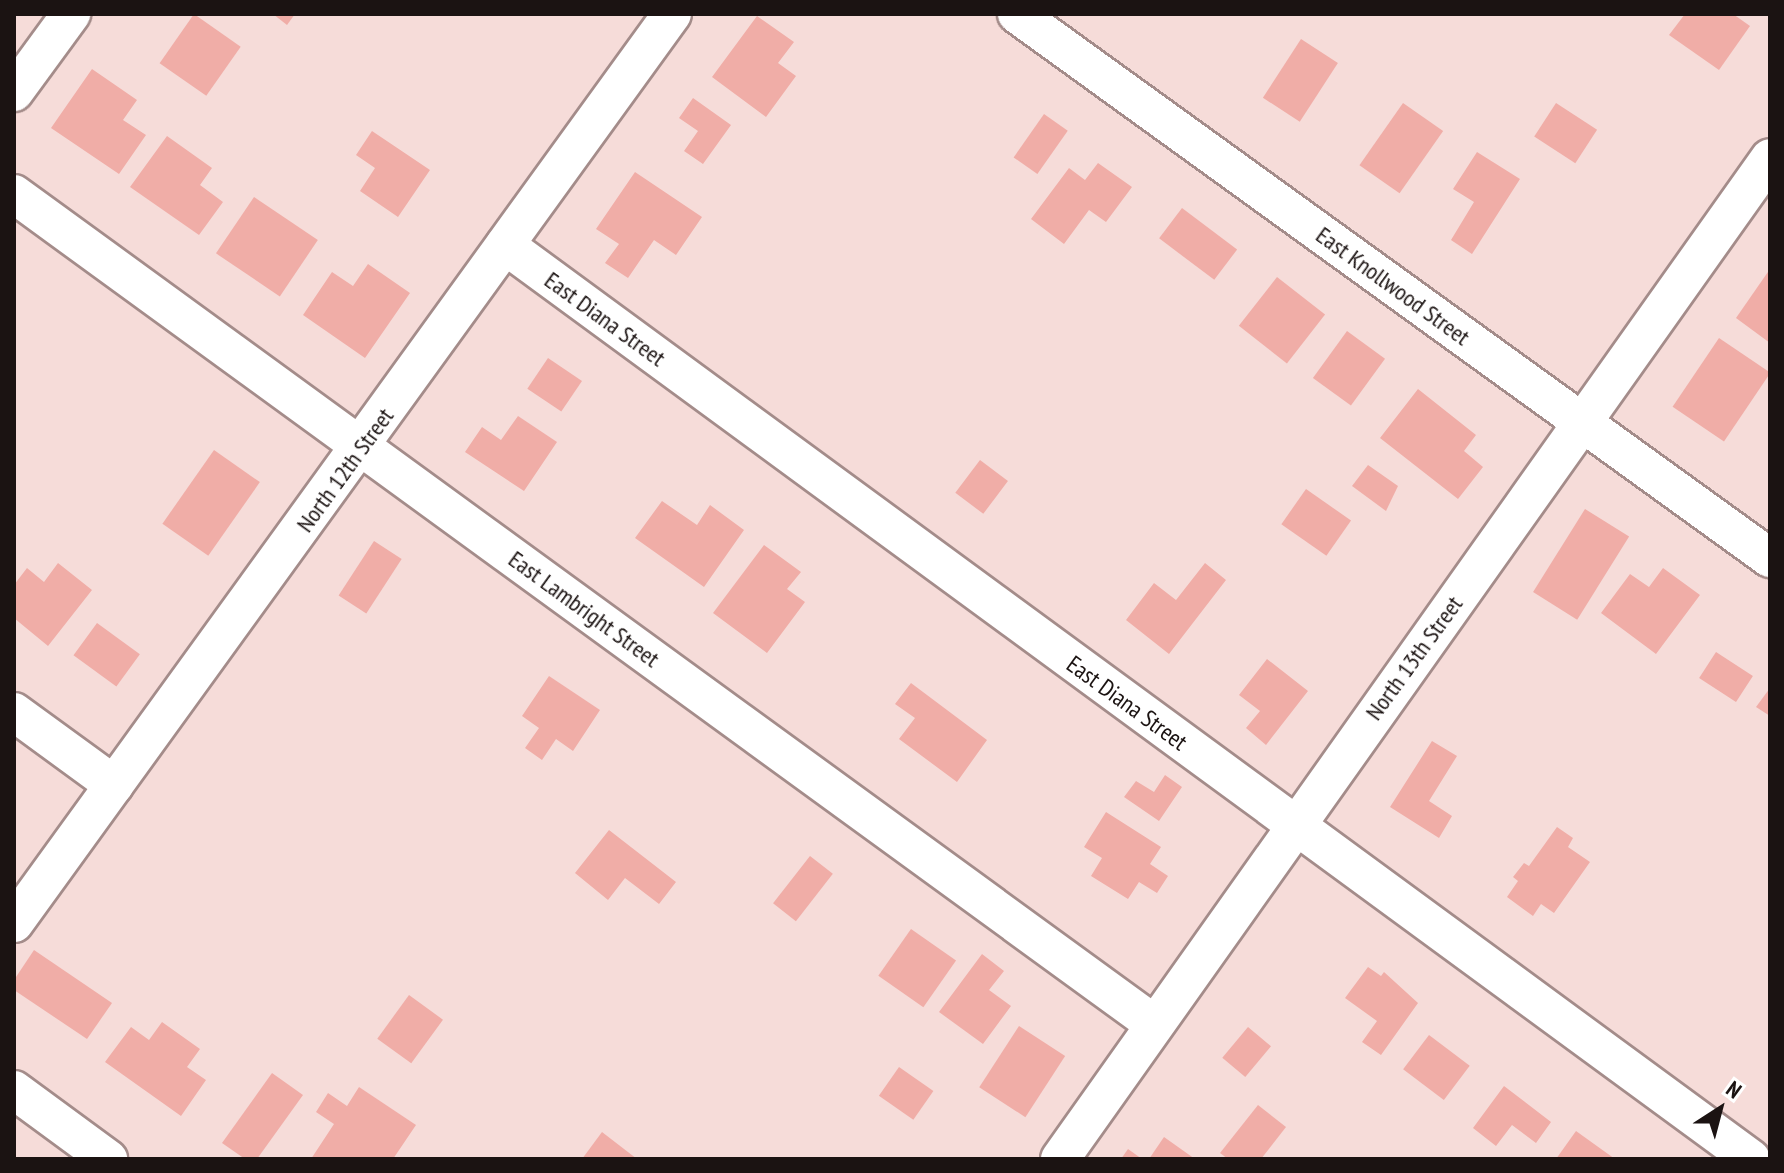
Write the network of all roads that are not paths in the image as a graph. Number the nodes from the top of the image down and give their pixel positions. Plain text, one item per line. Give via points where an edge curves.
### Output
1 (71, 14) edge
2 (672, 14) edge
3 (1017, 14) edge
4 (14, 92) edge
5 (1770, 158) edge
6 (14, 194) edge
7 (505, 245) junction
8 (1583, 422) junction
9 (362, 447) junction
10 (1770, 558) edge
11 (14, 712) edge
12 (114, 785) junction
13 (1294, 826) junction
14 (14, 923) edge
15 (1154, 1024) junction
16 (14, 1090) edge
17 (108, 1159) edge
18 (1060, 1159) edge
19 (1751, 1159) edge

1 - 4 street
2 - 7 street, North 12th Street
3 - 8 street, East Knollwood Street
5 - 8 street, North 13th Street
6 - 9 street, East Lambright Street
7 - 9 street, North 12th Street
7 - 13 street, East Diana Street
8 - 10 street, East Knollwood Street
8 - 13 street, North 13th Street
9 - 12 street, North 12th Street
9 - 15 street, East Lambright Street
11 - 12 street
12 - 14 street, North 12th Street
13 - 15 street, North 13th Street
13 - 19 street, East Diana Street
15 - 18 street, North 13th Street
16 - 17 street

